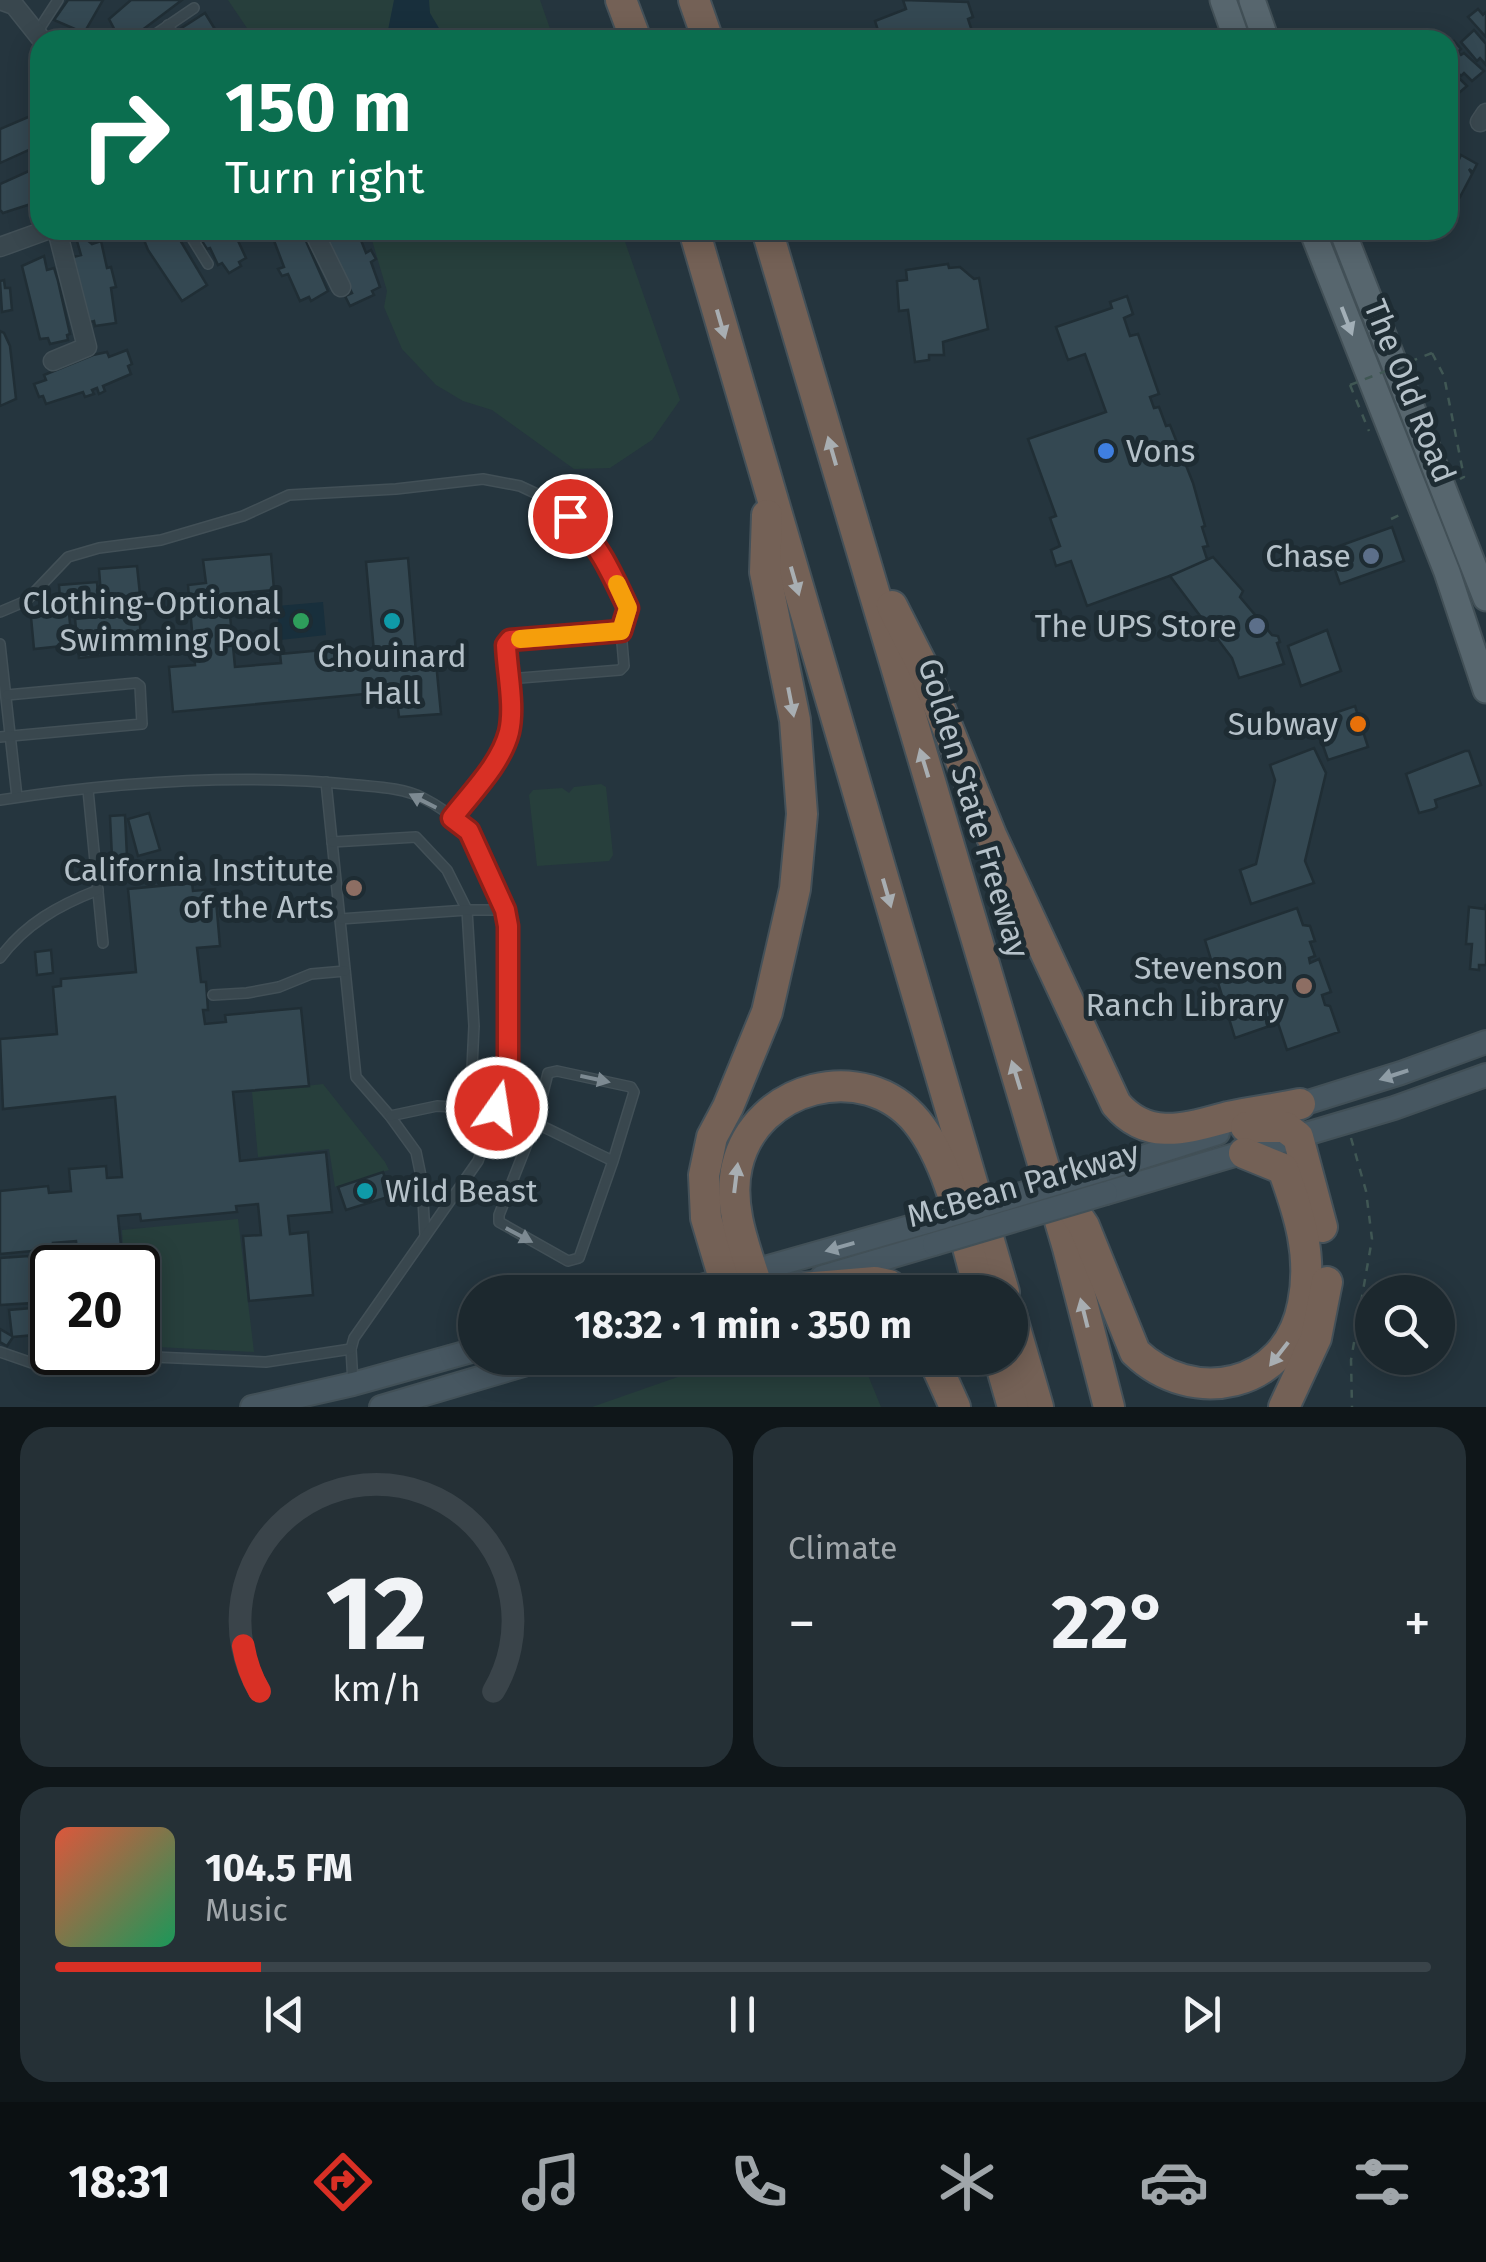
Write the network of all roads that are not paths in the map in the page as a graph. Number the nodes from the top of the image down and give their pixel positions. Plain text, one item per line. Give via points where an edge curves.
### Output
1 (0, 0) edge
2 (58, 0) edge
3 (621, 0) edge
4 (694, 0) edge
5 (1223, 0) edge
6 (1252, 0) edge
7 (194, 8) dead end
8 (168, 26) junction
9 (35, 30) edge
10 (43, 30) edge
11 (162, 30) edge
12 (171, 30) edge
13 (632, 30) edge
14 (704, 30) edge
15 (1234, 30) edge
16 (1262, 30) edge
17 (30, 237) edge
18 (60, 240) edge
19 (193, 240) edge
20 (318, 240) edge
21 (697, 240) edge
22 (770, 240) edge
23 (1316, 240) edge
24 (1346, 240) edge
25 (0, 248) edge
26 (208, 264) dead end
27 (341, 286) dead end
28 (53, 361) dead end
29 (768, 487) junction
30 (858, 540) junction
31 (1486, 598) edge
32 (0, 612) edge
33 (621, 631) junction
34 (0, 644) edge
35 (507, 680) junction
36 (1486, 690) edge
37 (7, 695) junction
38 (5, 737) edge
39 (326, 782) junction
40 (88, 790) junction
41 (17, 797) junction
42 (0, 800) edge
43 (452, 818) junction
44 (332, 842) junction
45 (98, 890) junction
46 (467, 910) junction
47 (505, 910) junction
48 (340, 919) junction
49 (103, 943) dead end
50 (0, 958) edge
51 (345, 971) junction
52 (213, 995) dead end
53 (1486, 1042) edge
54 (1486, 1075) edge
55 (1300, 1104) junction
56 (462, 1106) junction
57 (497, 1109) junction
58 (390, 1116) junction
59 (536, 1121) junction
60 (1298, 1137) junction
61 (1239, 1140) junction
62 (613, 1161) junction
63 (1044, 1168) junction
64 (424, 1236) junction
65 (722, 1275) edge
66 (760, 1275) edge
67 (801, 1275) edge
68 (975, 1275) edge
69 (999, 1275) edge
70 (351, 1350) junction
71 (0, 1352) edge
72 (458, 1355) edge
73 (1028, 1373) edge
74 (489, 1375) edge
75 (940, 1375) edge
76 (1004, 1375) edge
77 (353, 1384) junction
78 (252, 1407) edge
79 (331, 1407) edge
80 (381, 1407) edge
81 (954, 1407) edge
82 (1014, 1407) edge
83 (1038, 1407) edge
84 (1110, 1407) edge
85 (1284, 1407) edge

1 - 9 street via 14,5
2 - 10 lane
3 - 13 highway
4 - 14 highway
5 - 15 main road
6 - 16 main road
7 - 8 lane
8 - 11 lane
8 - 12 lane
17 - 25 street
18 - 28 street via 88,347
19 - 26 lane
20 - 27 street
21 -> 29 highway
30 -> 22 highway, Golden State Freeway
23 -> 36 main road, The Old Road via 1447,572
24 - 31 main road, The Old Road
29 -> 65 highway via 765,572 795,720 802,814 795,889 767,1012 712,1137 704,1175 706,1218
29 -> 69 highway
30 - 55 highway via 923,667 991,836 1124,1115 1174,1131
63 -> 30 highway, Golden State Freeway
32 - 33 lane via 26,601 68,558 99,548 162,540 290,496 484,479 554,502 586,531 628,608
33 - 35 lane via 510,640
33 - 35 lane via 620,670
34 - 37 lane
35 - 43 lane via 508,733
37 - 38 lane
37 - 38 lane via 136,683 144,718 142,724
38 - 41 lane
39 - 40 lane via 244,779
43 -> 39 lane via 422,797
39 - 44 lane
40 - 41 lane
40 - 45 lane
41 - 42 lane
43 - 47 lane via 469,831
44 - 46 lane via 416,837 447,870
44 - 48 lane
45 - 49 lane
45 - 50 lane via 45,915
46 - 47 lane
46 - 48 lane
46 - 56 lane via 474,1026
47 - 57 lane via 508,1075
48 - 51 lane
51 - 52 lane
51 - 58 lane via 356,1078
53 -> 55 main road, McBean Parkway
54 - 60 main road
55 - 61 main road, McBean Parkway
56 - 57 lane
56 - 58 lane
57 - 59 lane
57 - 64 lane via 478,1162
58 - 64 lane via 416,1152
59 - 62 lane
59 -> 62 lane via 548,1073 631,1087
59 -> 62 lane via 499,1222 568,1261 579,1258
60 - 61 highway via 1271,1125
60 - 85 highway via 1324,1232 1326,1294 1316,1338
61 -> 63 highway via 1283,1169 1306,1247 1306,1283 1296,1327 1272,1365 1242,1383 1212,1388 1178,1384 1135,1352 1084,1226
61 - 67 main road, McBean Parkway, bridge
84 -> 63 highway, Golden State Freeway
64 - 70 lane
66 -> 68 highway via 735,1206 743,1147 787,1100 824,1086 850,1085 900,1104 925,1135 951,1192
70 - 71 lane via 246,1362 109,1355 35,1364
70 - 77 lane
72 - 77 main road
73 - 83 highway
74 - 80 main road
75 - 81 highway
76 - 82 highway
77 - 78 main road
77 - 79 main road

